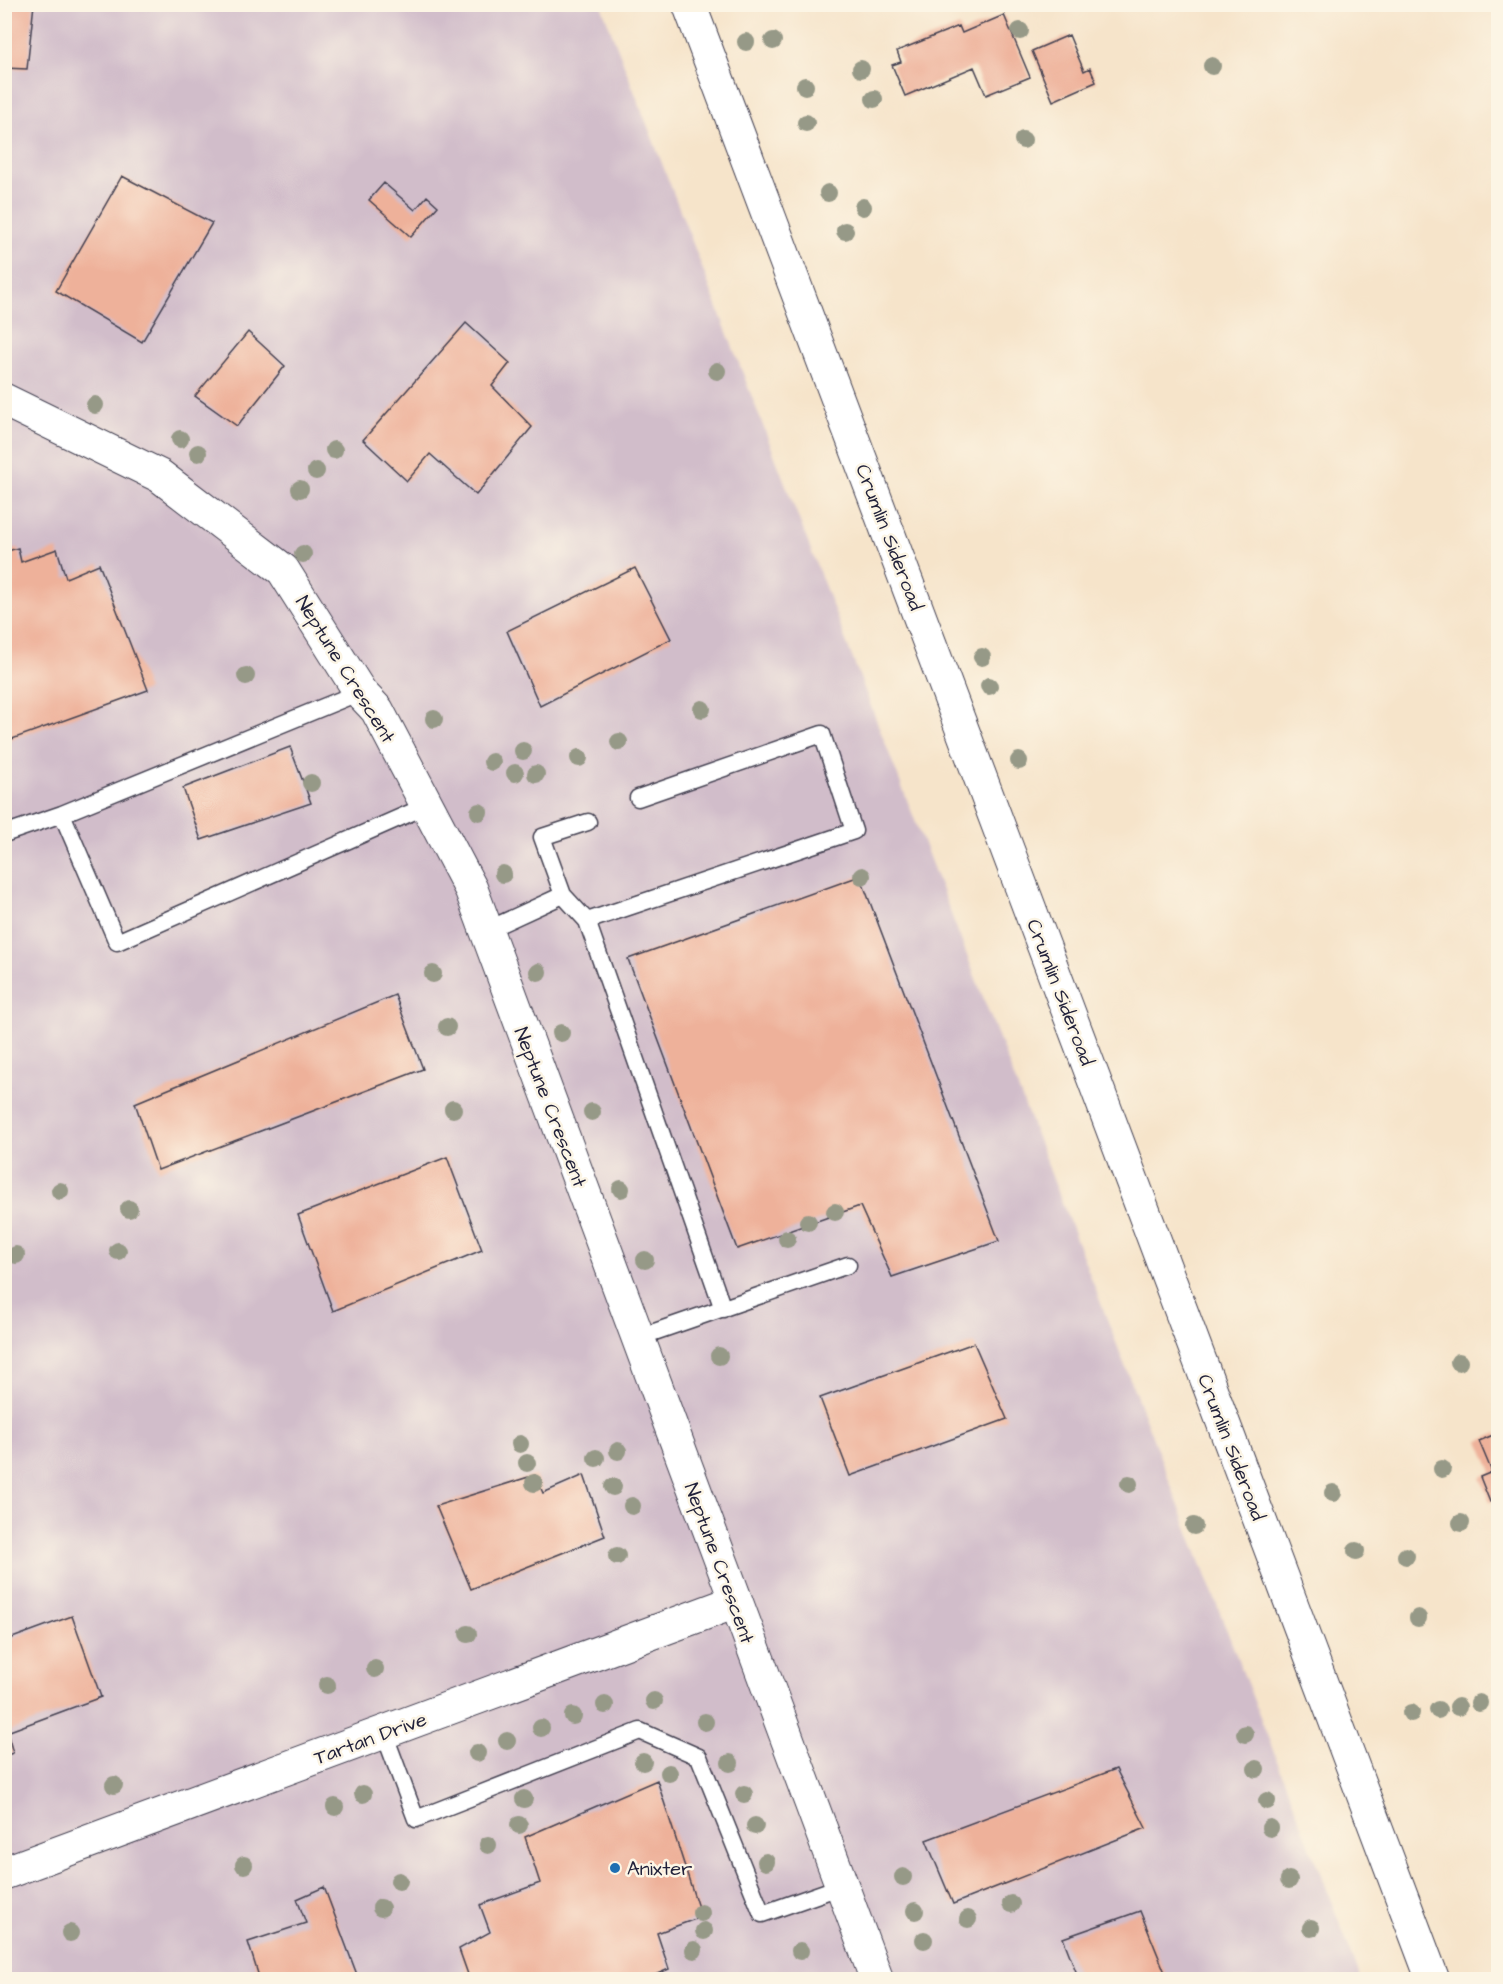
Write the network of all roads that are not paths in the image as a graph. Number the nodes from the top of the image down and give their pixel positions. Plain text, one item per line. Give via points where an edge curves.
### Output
1 (689, 4) edge
2 (4, 400) edge
3 (360, 692) junction
4 (638, 798) dead end
5 (426, 806) junction
6 (62, 814) junction
7 (588, 822) dead end
8 (4, 834) edge
9 (563, 895) junction
10 (587, 921) junction
11 (485, 930) junction
12 (848, 1265) dead end
13 (723, 1308) junction
14 (637, 1338) junction
15 (735, 1602) junction
16 (384, 1732) junction
17 (4, 1873) edge
18 (842, 1886) junction
19 (877, 1980) edge
20 (1433, 1980) edge

1 - 20 street, Crumlin Sideroad
2 - 3 street, Neptune Crescent via 160,476 283,570
3 - 5 street, Neptune Crescent via 377,710
3 - 6 lane
4 - 10 lane via 822,734 854,831
5 - 6 lane via 117,942
5 - 11 street, Neptune Crescent via 471,889
6 - 8 lane
7 - 9 lane via 542,837
9 - 10 lane
9 - 11 lane
10 - 13 lane
11 - 14 street, Neptune Crescent
12 - 13 lane
13 - 14 lane
14 - 15 street, Neptune Crescent
15 - 16 street, Tartan Drive
15 - 18 street, Neptune Crescent
16 - 17 street, Tartan Drive
16 - 18 lane via 416,1819 640,1731 699,1757 762,1914
18 - 19 street, Neptune Crescent

